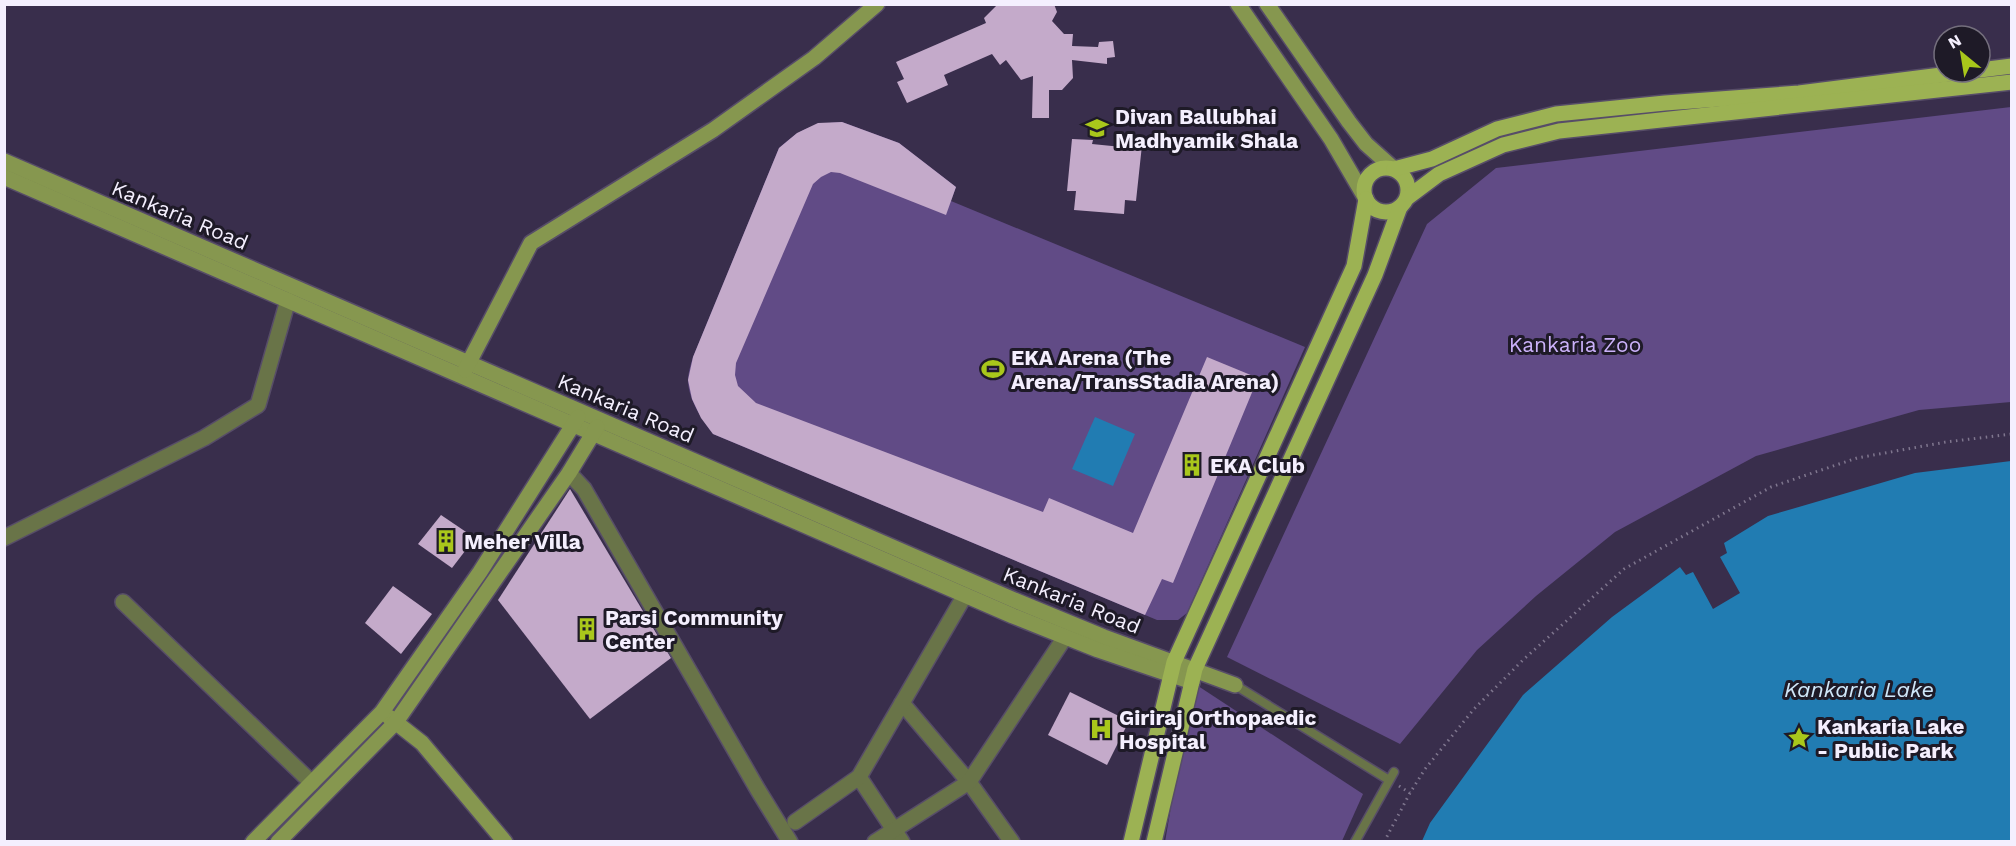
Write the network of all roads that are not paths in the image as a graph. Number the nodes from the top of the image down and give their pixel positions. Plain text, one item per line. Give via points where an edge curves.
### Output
1 (877, 4) edge
2 (1238, 4) edge
3 (1267, 4) edge
4 (2012, 66) edge
5 (1992, 68) edge
6 (1932, 76) edge
7 (2012, 82) edge
8 (1665, 103) junction
9 (1667, 120) junction
10 (4, 161) edge
11 (1394, 169) junction
12 (4, 177) edge
13 (1366, 199) junction
14 (1403, 203) junction
15 (288, 300) junction
16 (466, 369) junction
17 (578, 419) junction
18 (602, 420) junction
19 (592, 434) junction
20 (569, 473) junction
21 (4, 538) edge
22 (965, 595) junction
23 (123, 602) dead end
24 (1065, 637) junction
25 (1172, 668) junction
26 (1194, 676) junction
27 (1235, 685) joint
28 (902, 703) junction
29 (382, 712) junction
30 (396, 722) junction
31 (859, 777) junction
32 (969, 782) junction
33 (312, 783) junction
34 (795, 822) dead end
35 (898, 836) edge
36 (1004, 839) edge
37 (253, 842) edge
38 (278, 842) edge
39 (506, 842) edge
40 (790, 842) edge
41 (876, 842) edge
42 (1131, 842) edge
43 (1154, 842) edge
44 (1354, 842) edge

1 - 16 main road via 814,58 713,130 531,243
2 - 13 main road via 1331,140
3 - 11 main road via 1348,122
4 - 5 main road
6 - 8 main road via 1799,93
7 - 9 main road
8 - 9 main road
8 - 11 main road via 1556,114 1497,129 1432,159
9 - 14 main road via 1559,131 1503,145 1439,174
10 - 16 main road, Kankaria Road
11 - 13 main road via 1382,168 1369,176 1364,188
11 - 14 main road via 1408,183
12 - 15 main road
13 - 14 main road via 1385,212
13 - 25 main road via 1354,266
14 - 26 main road via 1375,275
15 - 16 main road
15 - 21 street via 258,405 204,438
16 - 17 main road, Kankaria Road
17 - 18 main road, Kankaria Road
17 - 19 main road
17 - 29 main road via 480,572
18 - 19 main road
18 - 25 main road, Kankaria Road
19 - 20 main road
19 - 22 main road
20 - 30 main road
20 - 40 street via 584,489
22 - 24 main road
22 - 28 street
23 - 33 street
24 - 25 main road via 1098,650
24 - 32 street
25 - 26 main road, Kankaria Road
25 - 42 main road
26 - 27 main road, Kankaria Road
26 - 43 main road
27 - 44 lane via 1392,776
28 - 31 street
28 - 32 street
29 - 30 main road
29 - 33 main road
30 - 38 main road
30 - 39 main road via 422,743
31 - 34 street
31 - 35 street
32 - 35 street
32 - 36 street
33 - 37 main road
35 - 41 street

